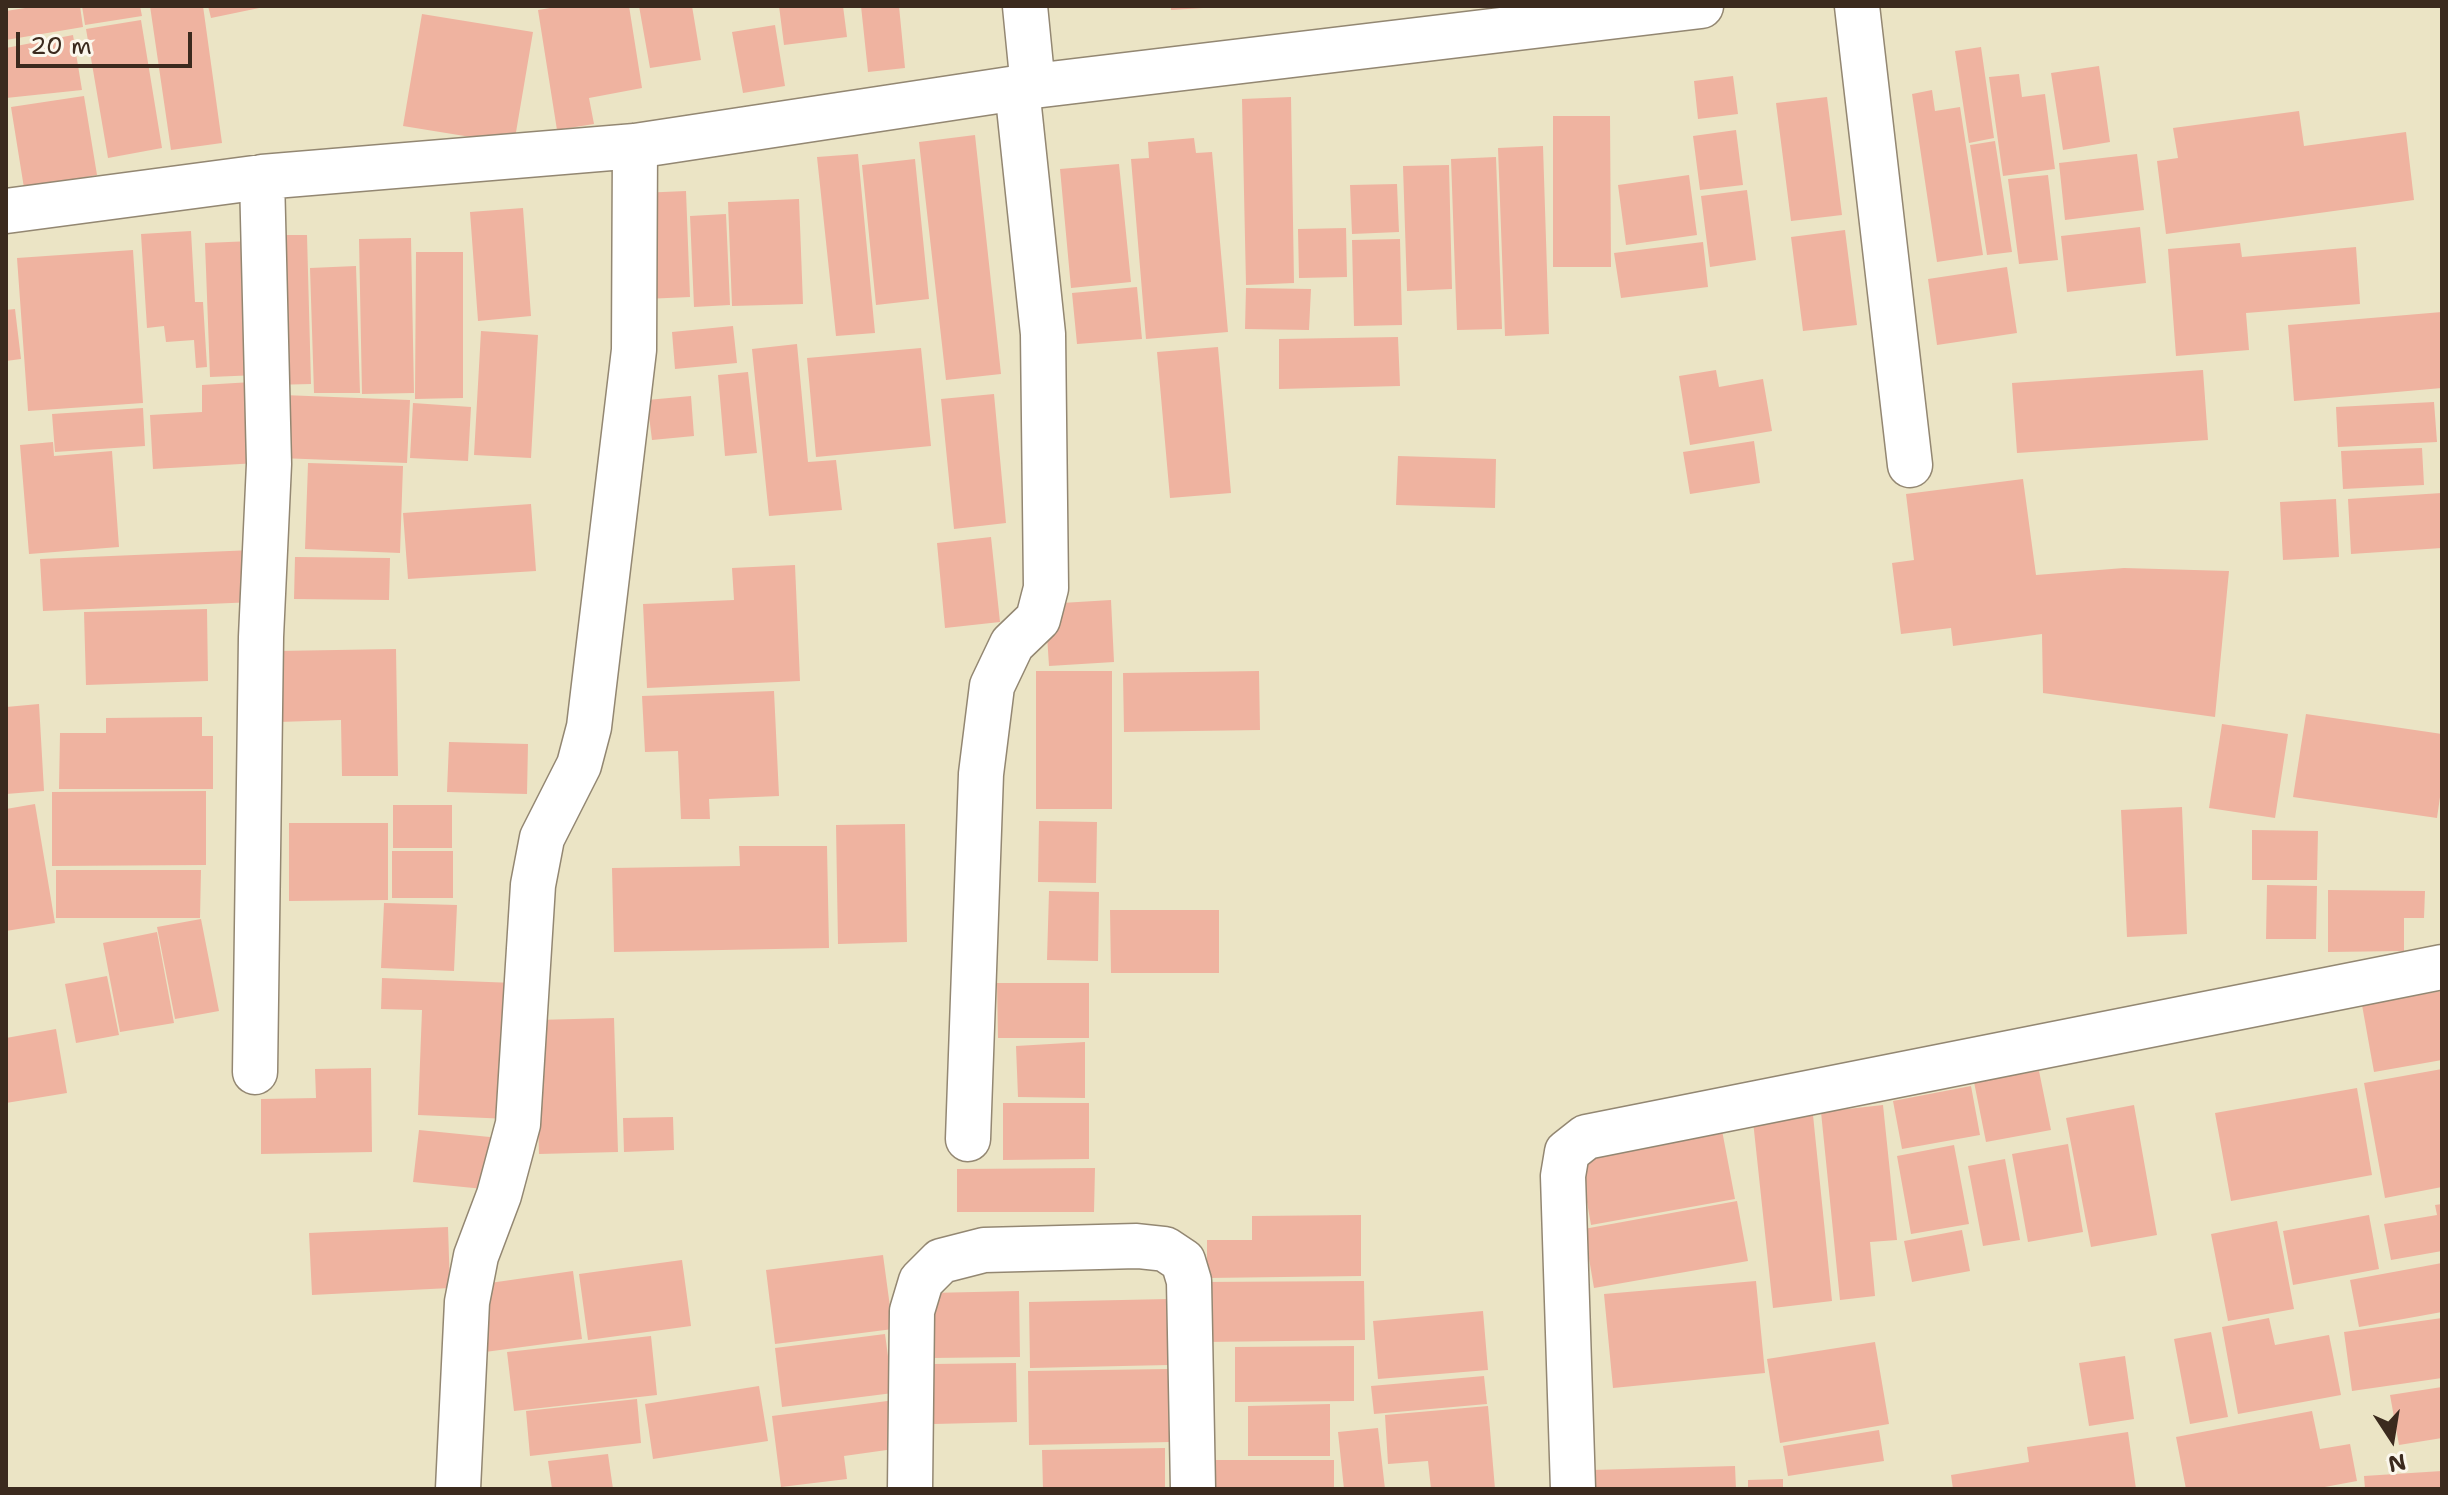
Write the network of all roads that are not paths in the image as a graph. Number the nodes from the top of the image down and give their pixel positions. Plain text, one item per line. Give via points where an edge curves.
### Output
1 (1025, 6) edge
2 (1701, 6) edge
3 (1857, 6) edge
4 (1025, 87) junction
5 (635, 146) junction
6 (262, 177) junction
7 (6, 211) edge
8 (1910, 465) dead end
9 (2442, 967) edge
10 (255, 1072) dead end
11 (968, 1139) dead end
12 (458, 1489) edge
13 (910, 1489) edge
14 (1193, 1489) edge
15 (1573, 1489) edge

1 - 4 street
2 - 4 street
3 - 8 street
4 - 5 street
4 - 11 street via 1043,334 1046,588 1038,619 1012,644 992,686 981,774
5 - 6 street
5 - 12 street via 634,350 589,727 579,765 542,838 533,885 518,1124 476,1256 467,1302
6 - 7 street
6 - 10 street via 269,464 261,637
9 - 15 street via 1586,1137 1567,1152 1563,1176
13 - 14 street via 912,1311 921,1281 941,1261 984,1250 1137,1246 1165,1249 1183,1261 1189,1281

